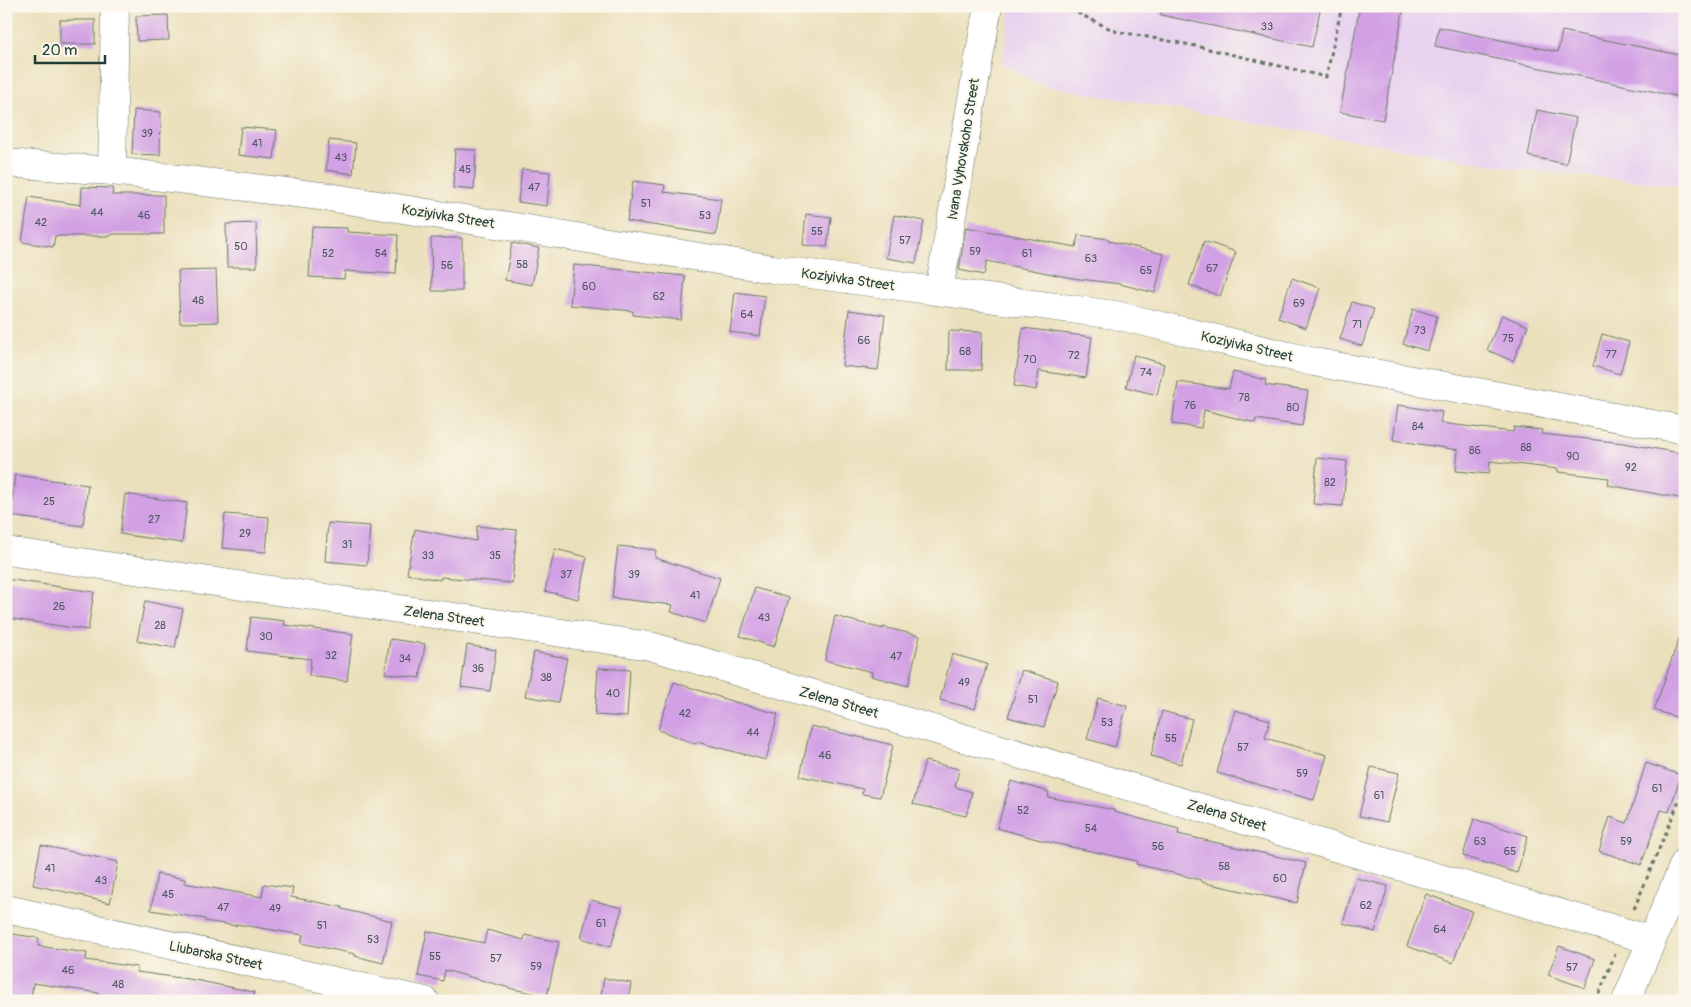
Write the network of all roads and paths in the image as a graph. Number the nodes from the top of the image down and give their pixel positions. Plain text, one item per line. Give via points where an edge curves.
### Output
1 (115, 6) edge
2 (988, 6) edge
3 (1063, 6) edge
4 (1342, 6) edge
5 (6, 163) edge
6 (112, 171) junction
7 (939, 291) junction
8 (1685, 430) edge
9 (6, 551) edge
10 (1685, 787) edge
11 (1685, 862) edge
12 (6, 909) edge
13 (1625, 931) junction
14 (1651, 940) junction
15 (425, 1001) edge
16 (1596, 1001) edge
17 (1626, 1001) edge

1 - 6 street
2 - 7 street, Ivana Vyhovskoho Street
3 - 4 path via 1115,31 1196,46 1326,77
5 - 6 street, Koziyivka Street
6 - 7 street, Koziyivka Street via 329,197 773,269
7 - 8 street, Koziyivka Street via 1115,315 1314,362
9 - 13 street, Zelena Street via 650,646
10 - 13 path
11 - 14 street
12 - 15 street, Liubarska Street
13 - 14 street, Zelena Street
13 - 16 path
14 - 17 street

